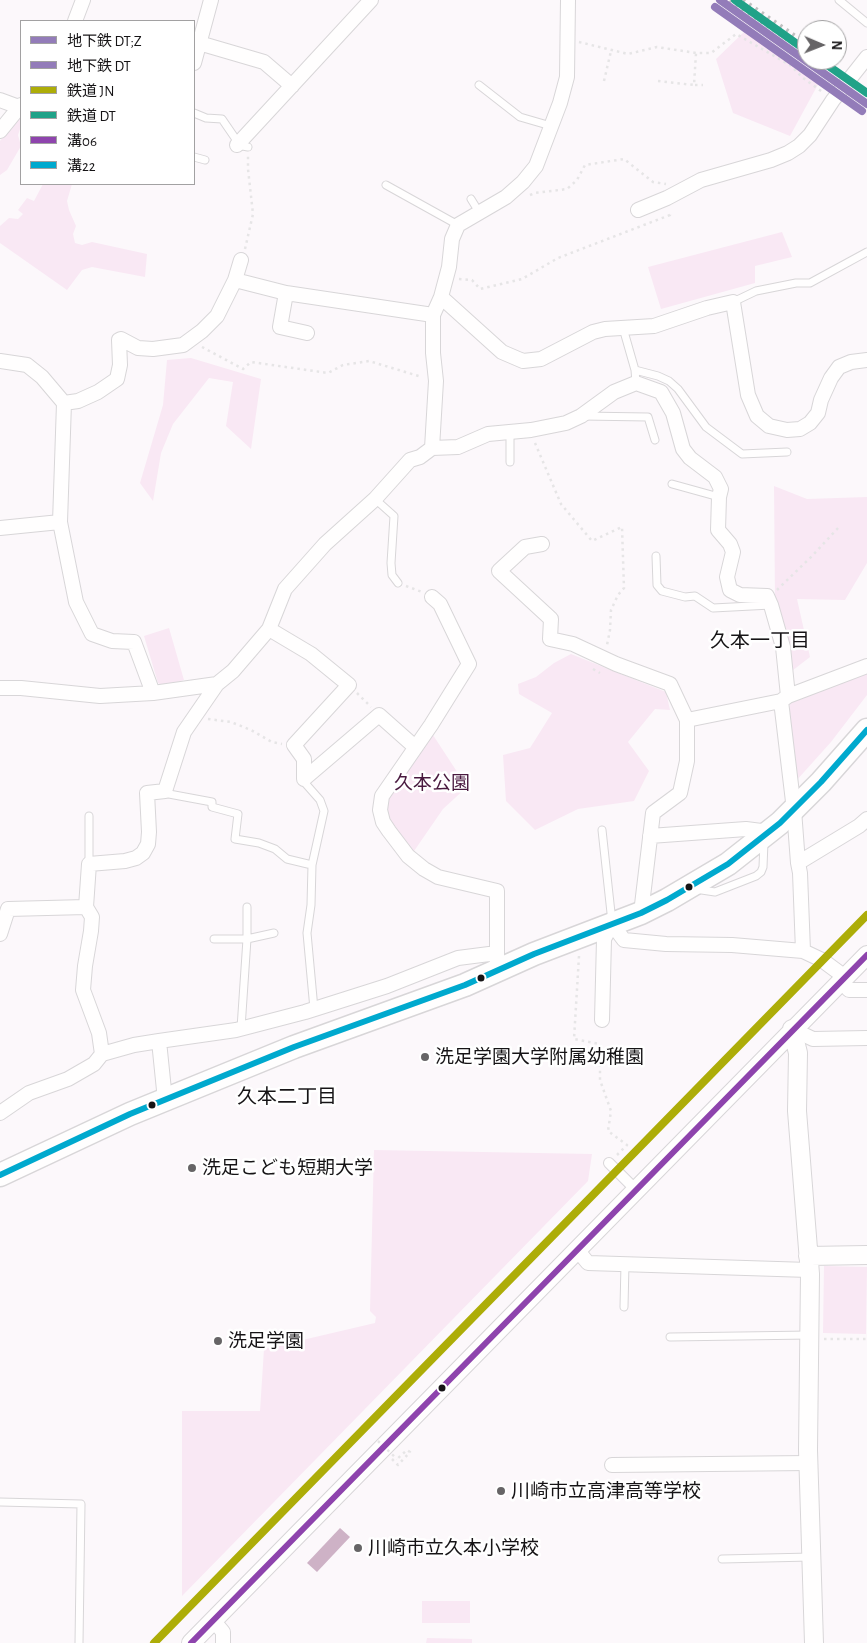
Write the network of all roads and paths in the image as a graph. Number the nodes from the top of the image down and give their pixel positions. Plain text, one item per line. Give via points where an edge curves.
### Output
1 (83, 0) edge
2 (211, 0) edge
3 (370, 0) edge
4 (568, 0) edge
5 (839, 0) edge
6 (75, 20) edge
7 (867, 24) edge
8 (568, 41) junction
9 (199, 43) junction
10 (611, 50) junction
11 (696, 53) junction
12 (195, 59) edge
13 (866, 60) edge
14 (604, 81) dead end
15 (658, 81) dead end
16 (479, 85) dead end
17 (694, 85) junction
18 (703, 85) dead end
19 (292, 86) junction
20 (0, 100) edge
21 (833, 100) junction
22 (20, 106) edge
23 (195, 113) edge
24 (551, 126) junction
25 (0, 131) edge
26 (242, 146) junction
27 (195, 157) edge
28 (205, 160) dead end
29 (665, 184) dead end
30 (386, 185) dead end
31 (506, 197) junction
32 (667, 198) junction
33 (470, 199) dead end
34 (638, 210) dead end
35 (479, 212) junction
36 (458, 225) junction
37 (247, 243) dead end
38 (867, 252) edge
39 (241, 260) dead end
40 (449, 267) junction
41 (235, 280) junction
42 (286, 293) junction
43 (441, 297) junction
44 (734, 302) junction
45 (433, 315) junction
46 (623, 328) junction
47 (307, 332) dead end
48 (190, 340) junction
49 (867, 360) edge
50 (0, 361) edge
51 (636, 376) junction
52 (436, 381) junction
53 (64, 403) junction
54 (581, 416) junction
55 (531, 430) junction
56 (510, 432) junction
57 (655, 440) dead end
58 (432, 448) junction
59 (786, 452) dead end
60 (510, 462) dead end
61 (672, 484) dead end
62 (719, 497) junction
63 (375, 499) junction
64 (60, 522) junction
65 (0, 528) edge
66 (838, 528) dead end
67 (542, 544) dead end
68 (656, 556) dead end
69 (398, 583) joint
70 (432, 596) joint
71 (769, 600) junction
72 (269, 629) junction
73 (604, 658) junction
74 (867, 666) edge
75 (217, 684) junction
76 (349, 685) junction
77 (0, 688) edge
78 (153, 693) junction
79 (785, 698) junction
80 (379, 715) junction
81 (194, 718) junction
82 (686, 720) junction
83 (867, 730) edge
84 (294, 745) junction
85 (415, 747) junction
86 (304, 779) junction
87 (165, 791) junction
88 (794, 810) junction
89 (89, 816) dead end
90 (867, 819) edge
91 (602, 830) dead end
92 (766, 835) junction
93 (650, 836) junction
94 (798, 863) junction
95 (89, 864) junction
96 (312, 865) junction
97 (86, 907) junction
98 (247, 907) dead end
99 (641, 913) junction
100 (612, 924) junction
101 (274, 933) dead end
102 (0, 934) edge
103 (580, 937) junction
104 (214, 939) dead end
105 (247, 939) junction
106 (803, 952) junction
107 (867, 955) edge
108 (497, 962) junction
109 (843, 979) junction
110 (867, 990) edge
111 (368, 992) junction
112 (314, 1009) junction
113 (376, 1017) junction
114 (602, 1020) dead end
115 (241, 1028) junction
116 (792, 1030) junction
117 (867, 1038) edge
118 (159, 1041) junction
119 (102, 1054) junction
120 (165, 1100) junction
121 (0, 1113) edge
122 (609, 1163) joint
123 (0, 1175) edge
124 (630, 1184) dead end
125 (578, 1251) junction
126 (867, 1255) edge
127 (809, 1263) junction
128 (625, 1264) junction
129 (624, 1307) dead end
130 (670, 1337) dead end
131 (815, 1337) junction
132 (867, 1339) edge
133 (378, 1440) dead end
134 (392, 1460) dead end
135 (809, 1462) junction
136 (612, 1465) dead end
137 (0, 1502) edge
138 (812, 1557) junction
139 (722, 1559) dead end
140 (213, 1620) junction
141 (79, 1643) edge
142 (191, 1643) edge
143 (223, 1643) edge
144 (814, 1643) edge

1 - 6 street
2 - 9 street
3 - 19 street
4 - 8 street
5 - 7 lane
8 - 10 path
8 - 24 street via 567,78
9 - 12 street
9 - 19 street via 264,62
10 - 11 path via 628,54 657,47
10 - 14 path
11 - 17 path
11 - 21 path via 712,53 736,34 790,65
13 - 21 street
15 - 17 path
16 - 24 lane via 520,117
17 - 18 path
19 - 26 street
20 - 22 street
21 - 32 street via 810,135 788,153 701,180
22 - 25 street
23 - 26 lane via 222,119
24 - 31 street via 536,166
26 - 37 path via 253,214
27 - 28 lane
29 - 31 path via 650,180 624,159 585,165 577,180 567,189 535,192 514,201
30 - 36 lane
31 - 35 street
32 - 34 street
32 - 40 path via 666,208 670,215 558,258 522,278 480,289 472,280 460,280 459,267
33 - 35 lane
35 - 36 street
36 - 40 street via 452,239
38 - 44 lane via 810,283 756,291
39 - 41 street
40 - 43 street
41 - 42 street
41 - 48 street via 217,316
42 - 45 street
42 - 47 street via 280,327
43 - 45 street
43 - 46 street via 502,352 523,361 541,359 593,332
44 - 46 street via 664,324
44 - 49 street via 748,396 757,416 768,426 787,430 800,429 810,423 818,414 828,385 839,367
45 - 52 street via 432,353
46 - 51 lane
48 - 52 path via 243,369 251,362 328,373 343,365 369,361
48 - 53 street via 183,345 153,349 138,348 119,340 117,379 98,392
50 - 53 street via 27,364
51 - 54 street
51 - 59 lane via 658,376 669,381 706,428 742,454
51 - 62 street via 661,392 674,413 683,450 715,478 721,489
52 - 58 street
53 - 64 street
54 - 55 street via 566,423
54 - 57 lane via 648,417
55 - 56 street
55 - 73 path via 560,504 592,541 622,527 624,588 611,610
56 - 58 street via 488,434 458,447
56 - 60 lane
58 - 63 street via 410,460
61 - 62 lane
62 - 71 street via 718,530 730,544 732,552 727,577 730,590
63 - 69 lane via 394,516 390,563 392,575
63 - 72 street via 325,544 285,589
64 - 65 street
64 - 78 street via 76,602 92,634 112,641 134,642
66 - 71 path
67 - 73 street via 525,547 499,572 551,619 550,638
68 - 71 lane via 657,585 662,591 695,596 713,608
69 - 70 path
70 - 85 street via 440,604 469,664
71 - 79 street via 783,647
72 - 75 street via 233,672
72 - 76 street via 311,654
73 - 82 street via 670,684
74 - 79 street
75 - 78 street
75 - 81 street
76 - 80 path
76 - 84 street
77 - 78 street via 100,696
79 - 82 street
79 - 88 street
80 - 85 street
80 - 86 street
81 - 84 path via 231,722 272,742
81 - 87 street via 184,732
82 - 93 street via 687,761 680,793 653,813
83 - 88 main road
84 - 86 street via 304,759
85 - 108 street via 382,796 380,810 383,822 408,856 424,870 438,877 497,890
86 - 96 lane via 324,811
87 - 95 street via 147,793 149,832 143,853 125,862
87 - 96 lane via 212,802 212,807 238,814 235,838 259,843 288,858
88 - 92 main road
88 - 94 street
89 - 95 lane
90 - 94 street
91 - 100 lane
92 - 93 street via 746,829
92 - 99 main road via 691,888
93 - 99 street
94 - 106 street
95 - 97 street
96 - 112 lane via 307,933
97 - 102 street via 8,909
97 - 119 street via 92,917 83,990 99,1033
98 - 105 lane
99 - 100 main road
100 - 103 main road
100 - 106 street via 624,940
100 - 114 street via 604,939
101 - 105 lane
103 - 108 main road via 534,954
103 - 122 path via 574,1039 600,1044 600,1080 611,1111 608,1131 627,1145
104 - 105 lane
105 - 115 lane
106 - 109 street via 822,960
107 - 109 street
108 - 111 street via 458,958
108 - 113 main road via 465,985
109 - 110 street via 849,990
109 - 116 street
111 - 112 street
111 - 113 street
112 - 115 street
113 - 120 main road
115 - 118 street
116 - 117 street via 813,1039
116 - 125 street
116 - 127 street via 798,1053 797,1111
118 - 119 street
118 - 120 street
119 - 121 street via 94,1064 68,1080 29,1093
120 - 123 main road
122 - 124 street
125 - 128 street via 588,1263
125 - 140 street
126 - 127 street
127 - 128 street
127 - 131 street
128 - 129 lane
130 - 131 lane
131 - 132 path
131 - 135 street
133 - 134 path, bridge via 397,1459 407,1450 410,1452 398,1465
135 - 136 street
135 - 138 street
137 - 141 lane via 81,1504
138 - 139 lane
138 - 144 street
140 - 142 street
140 - 143 street via 223,1632

